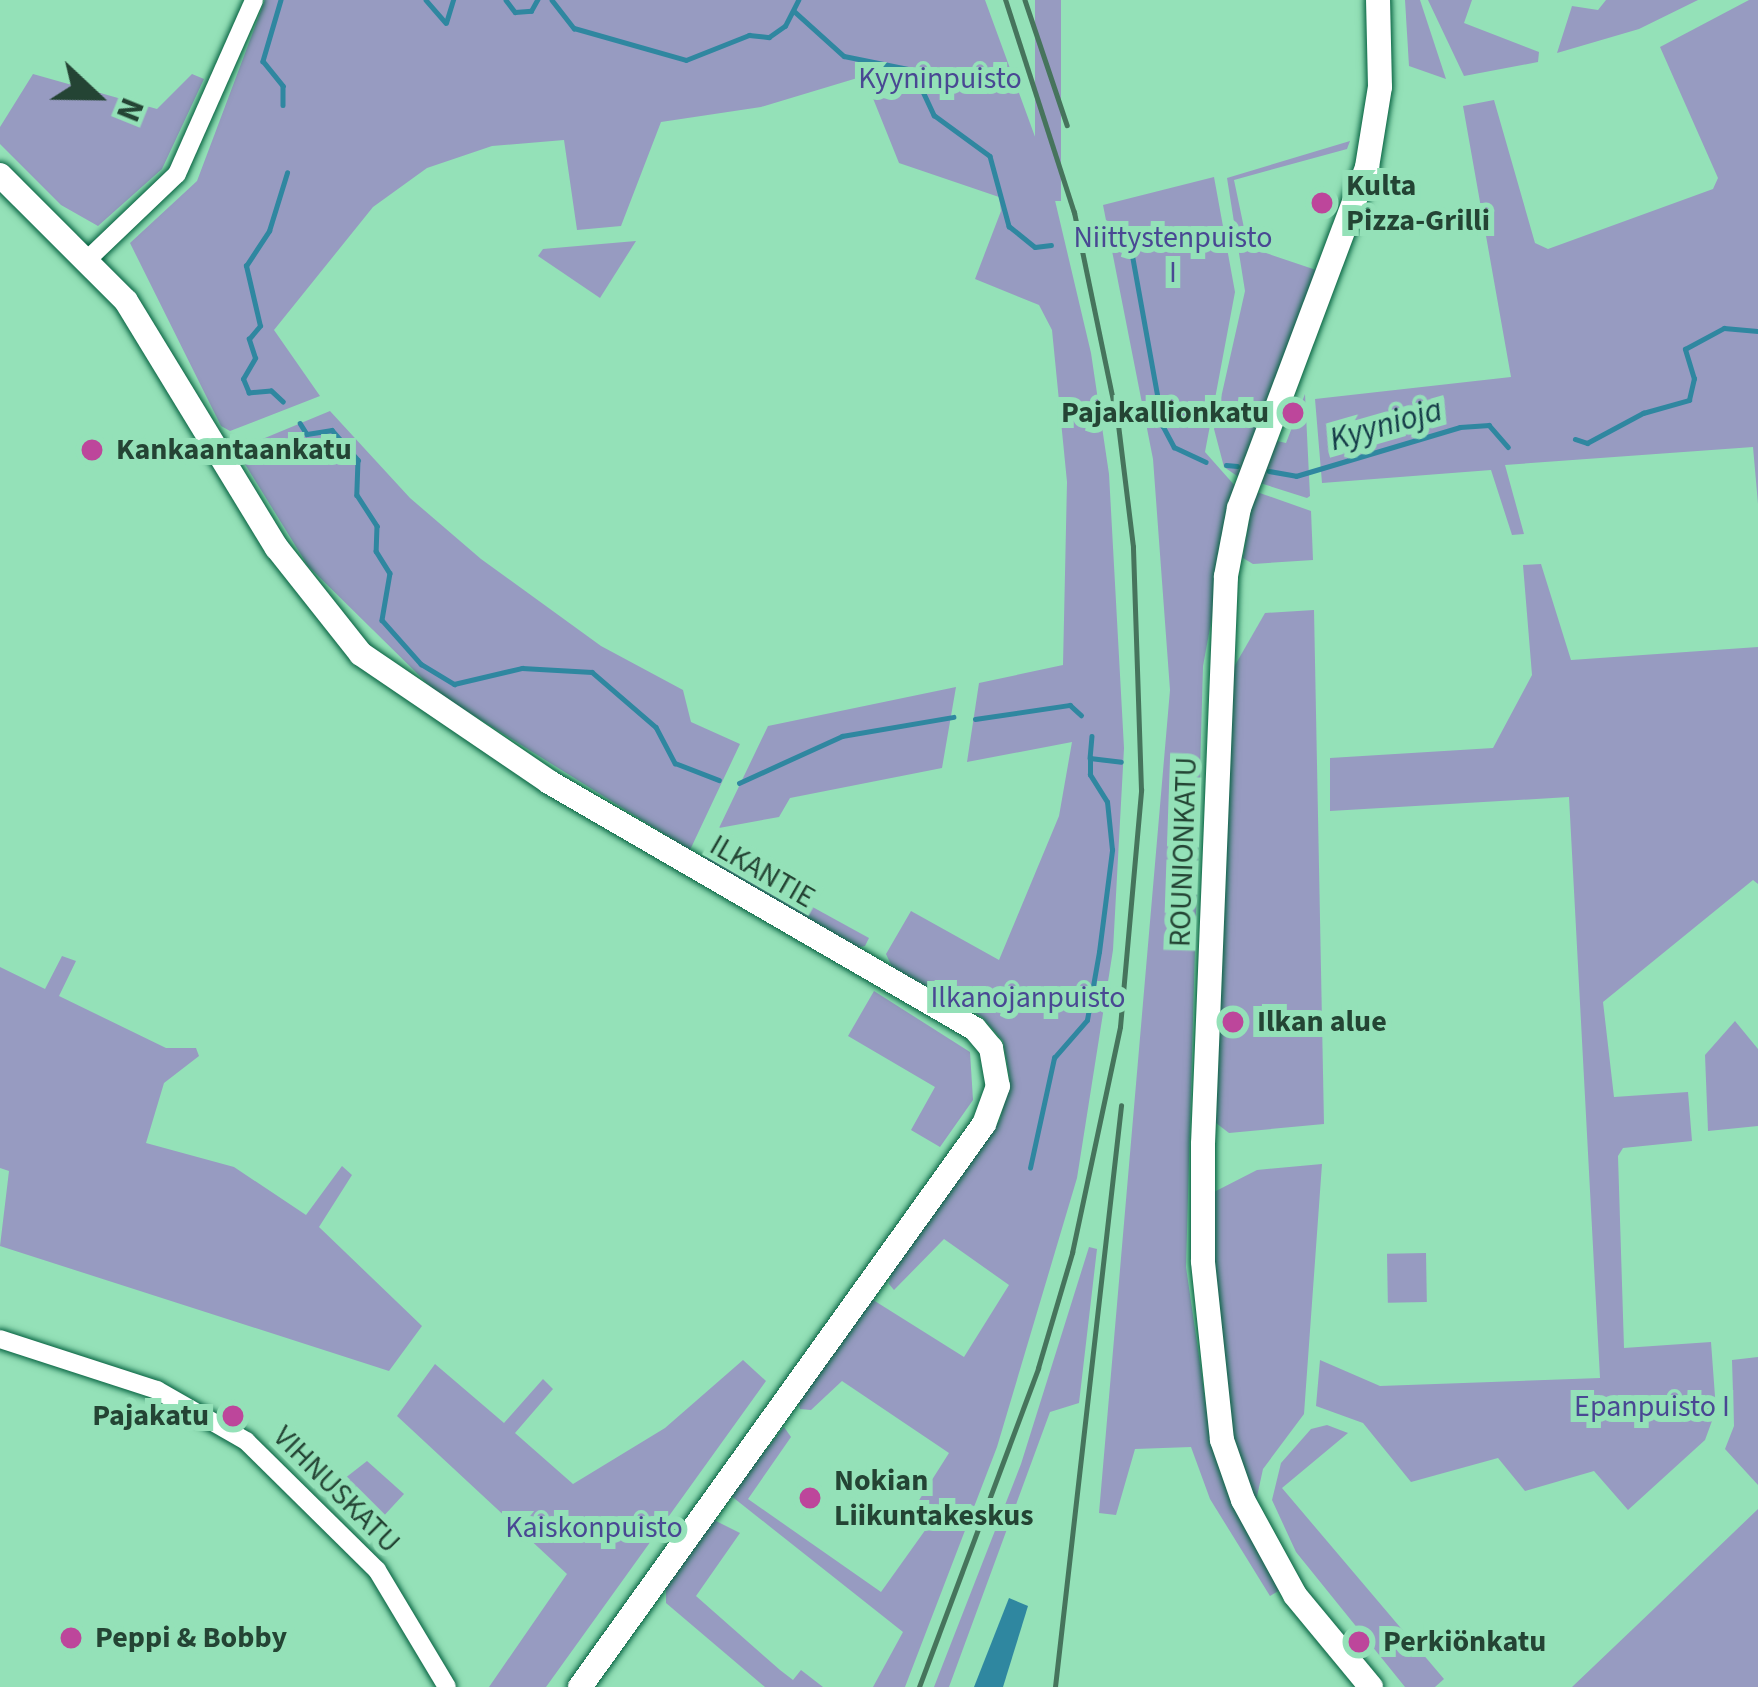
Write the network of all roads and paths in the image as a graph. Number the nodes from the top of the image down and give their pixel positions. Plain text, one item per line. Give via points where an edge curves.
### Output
1 (254, 0) edge
2 (1378, 0) edge
3 (0, 175) edge
4 (88, 260) junction
5 (0, 1339) edge
6 (447, 1687) edge
7 (580, 1687) edge
8 (1371, 1687) edge

1 - 4 street via 176,174
2 - 8 main road, ROUNIONKATU via 1380,87 1364,181 1239,508 1226,576 1203,1144 1204,1261 1222,1440 1295,1595
3 - 4 main road, ILKANTIE
4 - 7 main road, ILKANTIE via 147,329 277,548 361,654 549,782 975,1029 995,1059 998,1086 984,1124
5 - 6 street, VIHNUSKATU via 157,1390 246,1442 376,1570

